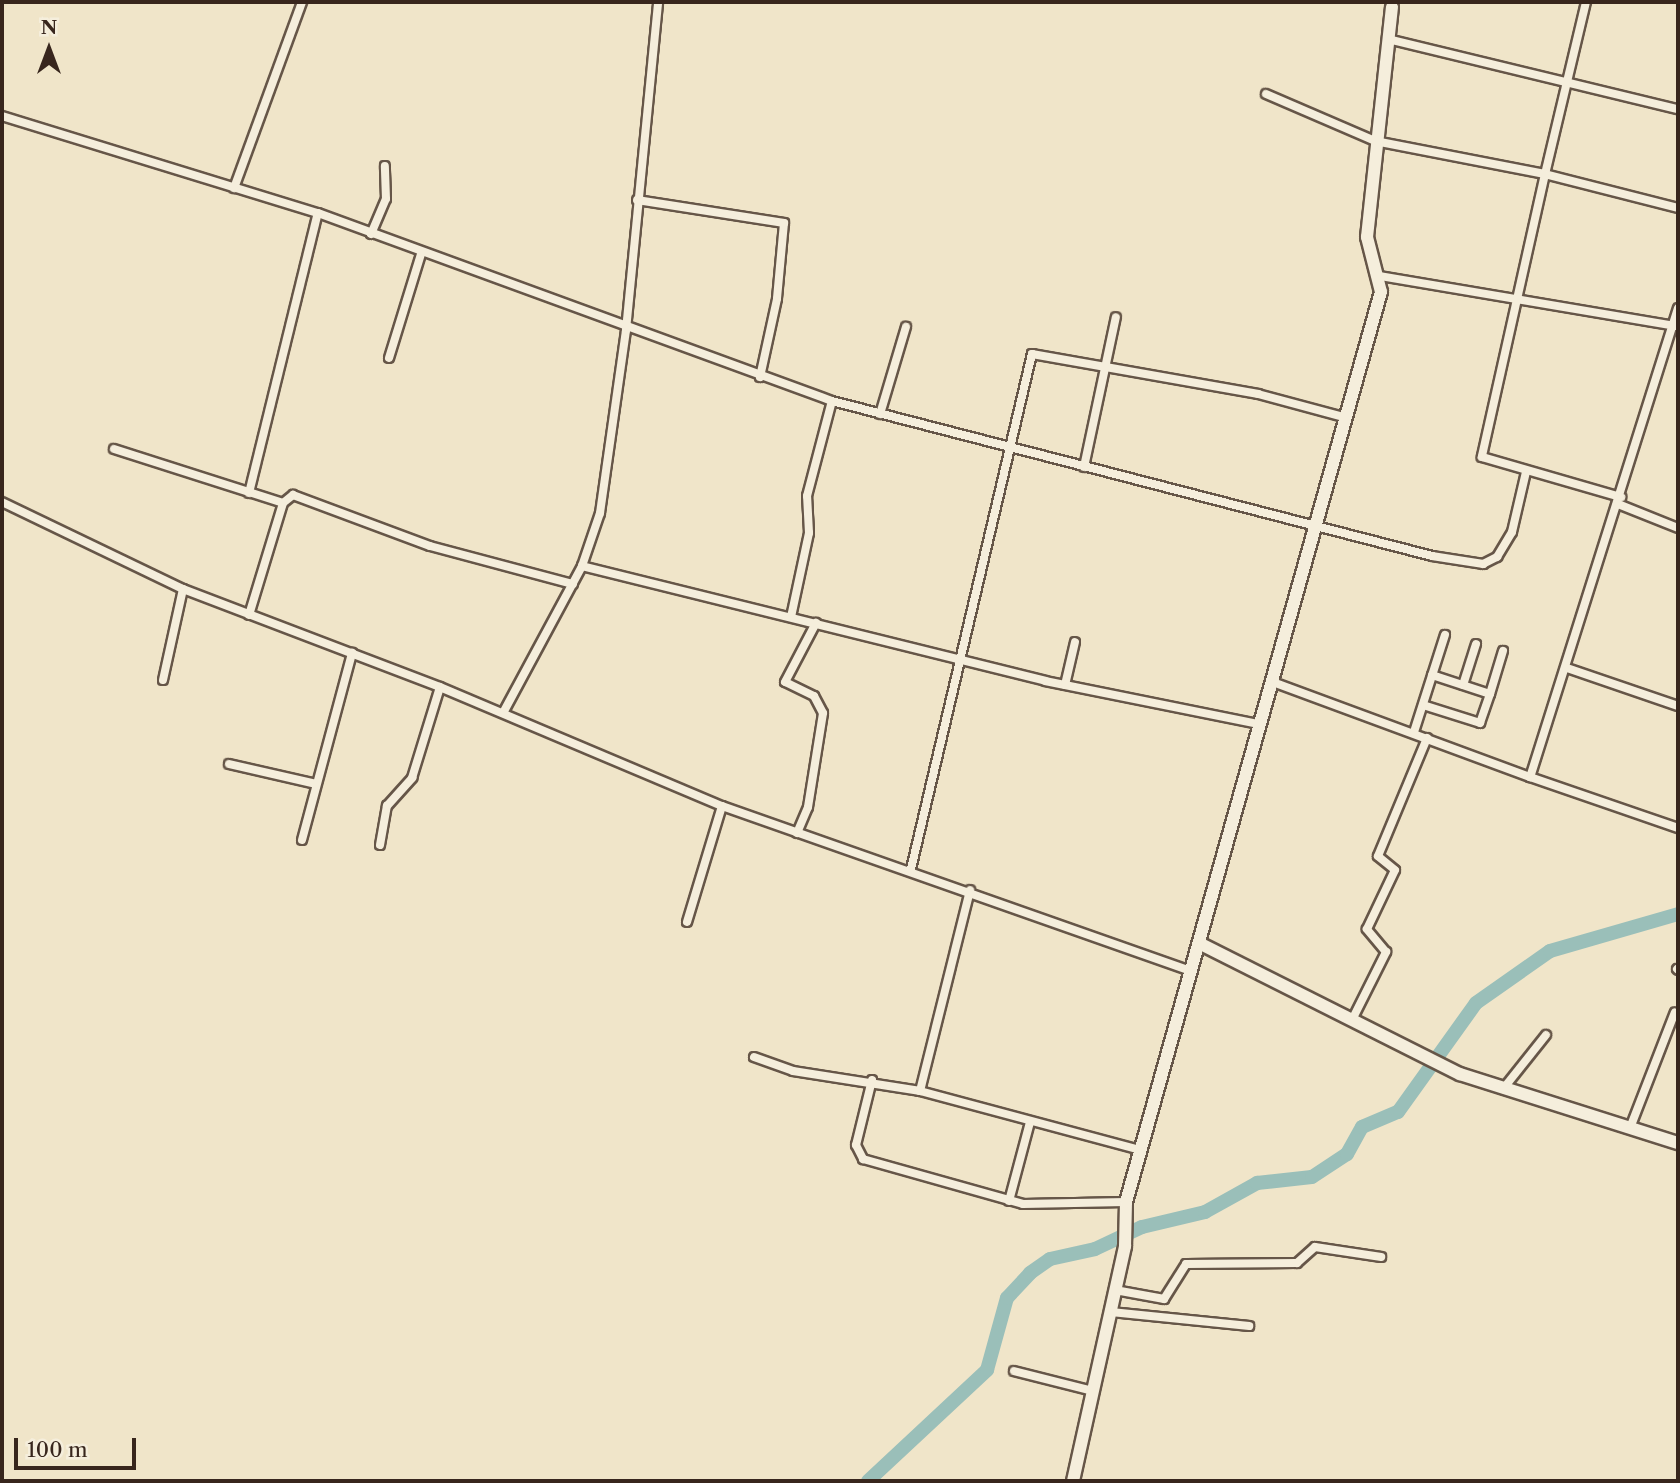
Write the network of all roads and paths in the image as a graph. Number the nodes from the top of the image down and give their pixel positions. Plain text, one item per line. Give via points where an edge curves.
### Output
1 (302, 2) edge
2 (658, 2) edge
3 (1586, 2) edge
4 (1393, 4) edge
5 (1388, 39) junction
6 (1566, 86) junction
7 (1266, 94) dead end
8 (1678, 109) edge
9 (2, 116) edge
10 (1375, 141) junction
11 (385, 166) dead end
12 (1545, 174) junction
13 (234, 188) junction
14 (637, 200) junction
15 (1678, 208) edge
16 (318, 213) junction
17 (371, 234) junction
18 (421, 254) junction
19 (1380, 276) junction
20 (1516, 298) junction
21 (1678, 308) edge
22 (1116, 317) dead end
23 (1676, 326) edge
24 (906, 327) dead end
25 (626, 330) junction
26 (389, 358) dead end
27 (1106, 364) junction
28 (760, 377) junction
29 (832, 401) junction
30 (880, 414) junction
31 (1347, 418) junction
32 (114, 449) dead end
33 (1009, 449) junction
34 (1084, 467) junction
35 (1526, 471) junction
36 (249, 493) junction
37 (1620, 500) junction
38 (2, 502) edge
39 (283, 503) junction
40 (1314, 528) junction
41 (1678, 528) edge
42 (582, 566) junction
43 (573, 584) junction
44 (183, 589) junction
45 (248, 615) junction
46 (790, 617) junction
47 (816, 623) junction
48 (1445, 635) dead end
49 (1075, 642) dead end
50 (1476, 644) dead end
51 (1503, 651) dead end
52 (352, 653) junction
53 (963, 660) junction
54 (1567, 668) junction
55 (1432, 675) junction
56 (163, 680) dead end
57 (1270, 681) junction
58 (1065, 685) junction
59 (1463, 685) junction
60 (440, 687) junction
61 (1490, 694) junction
62 (1423, 705) junction
63 (1678, 706) edge
64 (503, 713) junction
65 (1258, 724) junction
66 (1414, 732) junction
67 (1427, 738) junction
68 (229, 764) dead end
69 (1530, 777) junction
70 (316, 784) junction
71 (722, 806) junction
72 (1678, 828) edge
73 (797, 833) junction
74 (302, 840) dead end
75 (380, 845) dead end
76 (911, 869) junction
77 (970, 890) junction
78 (687, 922) dead end
79 (1199, 943) junction
80 (1191, 971) junction
81 (1675, 1012) dead end
82 (1354, 1016) junction
83 (1546, 1035) dead end
84 (754, 1057) dead end
85 (872, 1080) junction
86 (1503, 1089) junction
87 (920, 1091) junction
88 (1030, 1122) junction
89 (1630, 1128) junction
90 (1678, 1143) edge
91 (1140, 1150) junction
92 (1009, 1200) junction
93 (1126, 1202) junction
94 (1381, 1257) dead end
95 (1115, 1290) junction
96 (1111, 1312) junction
97 (1249, 1326) dead end
98 (1014, 1371) dead end
99 (1093, 1391) junction
100 (1073, 1481) edge

1 - 13 street
2 - 14 street
3 - 6 street
4 - 5 street
5 - 6 street
5 - 10 street
6 - 8 street
6 - 12 street
7 - 10 street
9 - 13 street
10 - 12 street
10 - 19 street via 1367,237
11 - 17 street via 386,199
12 - 15 street
12 - 20 street
13 - 16 street
14 - 25 street
14 - 28 street via 784,223 778,299
16 - 17 street
16 - 36 street
17 - 18 street
18 - 25 street
18 - 26 street
19 - 20 street
19 - 31 street
20 - 23 street
20 - 35 street via 1482,451 1489,461
21 - 23 street
22 - 27 street
23 - 37 street
24 - 30 street
25 - 28 street
25 - 42 street via 600,513
27 - 31 street
27 - 33 street via 1032,354
27 - 34 street
28 - 29 street
29 - 30 street
29 - 46 street via 807,496 809,533
30 - 33 street
31 - 40 street
32 - 36 street
33 - 34 street
33 - 53 street
34 - 40 street
35 - 37 street
35 - 40 street via 1508,541 1483,564
36 - 39 street
37 - 41 street
37 - 54 street
38 - 44 street
39 - 43 street via 298,496 430,546
39 - 45 street
40 - 57 street
42 - 43 street
42 - 46 street
43 - 64 street
44 - 45 street
44 - 56 street
45 - 52 street
46 - 47 street
47 - 53 street
47 - 73 street via 785,682 814,696 823,713 808,807
48 - 55 street
49 - 58 street
50 - 59 street
51 - 61 street
52 - 60 street
52 - 70 street
53 - 58 street
53 - 76 street
54 - 63 street
54 - 69 street
55 - 59 street
55 - 62 street
57 - 65 street
57 - 66 street
58 - 65 street
59 - 61 street
60 - 64 street
60 - 75 street via 412,778 387,806
61 - 62 street via 1480,723
62 - 66 street
64 - 71 street
65 - 79 street
66 - 67 street
67 - 69 street
67 - 82 street via 1378,856 1395,870 1367,929 1386,952
68 - 70 street
69 - 72 street
70 - 74 street
71 - 73 street
71 - 78 street
73 - 76 street
76 - 77 street
77 - 80 street
77 - 87 street
79 - 80 street
79 - 82 street
80 - 91 street
81 - 89 street
82 - 86 street via 1444,1065
83 - 86 street
84 - 85 street via 807,1073
85 - 87 street
85 - 92 street via 858,1156
86 - 89 street
87 - 88 street
88 - 91 street
88 - 92 street
89 - 90 street
91 - 93 street
92 - 93 street
93 - 95 street via 1125,1246
94 - 95 street via 1311,1247 1297,1263 1186,1264 1164,1299
95 - 96 street
96 - 97 street
96 - 99 street
98 - 99 street
99 - 100 street

